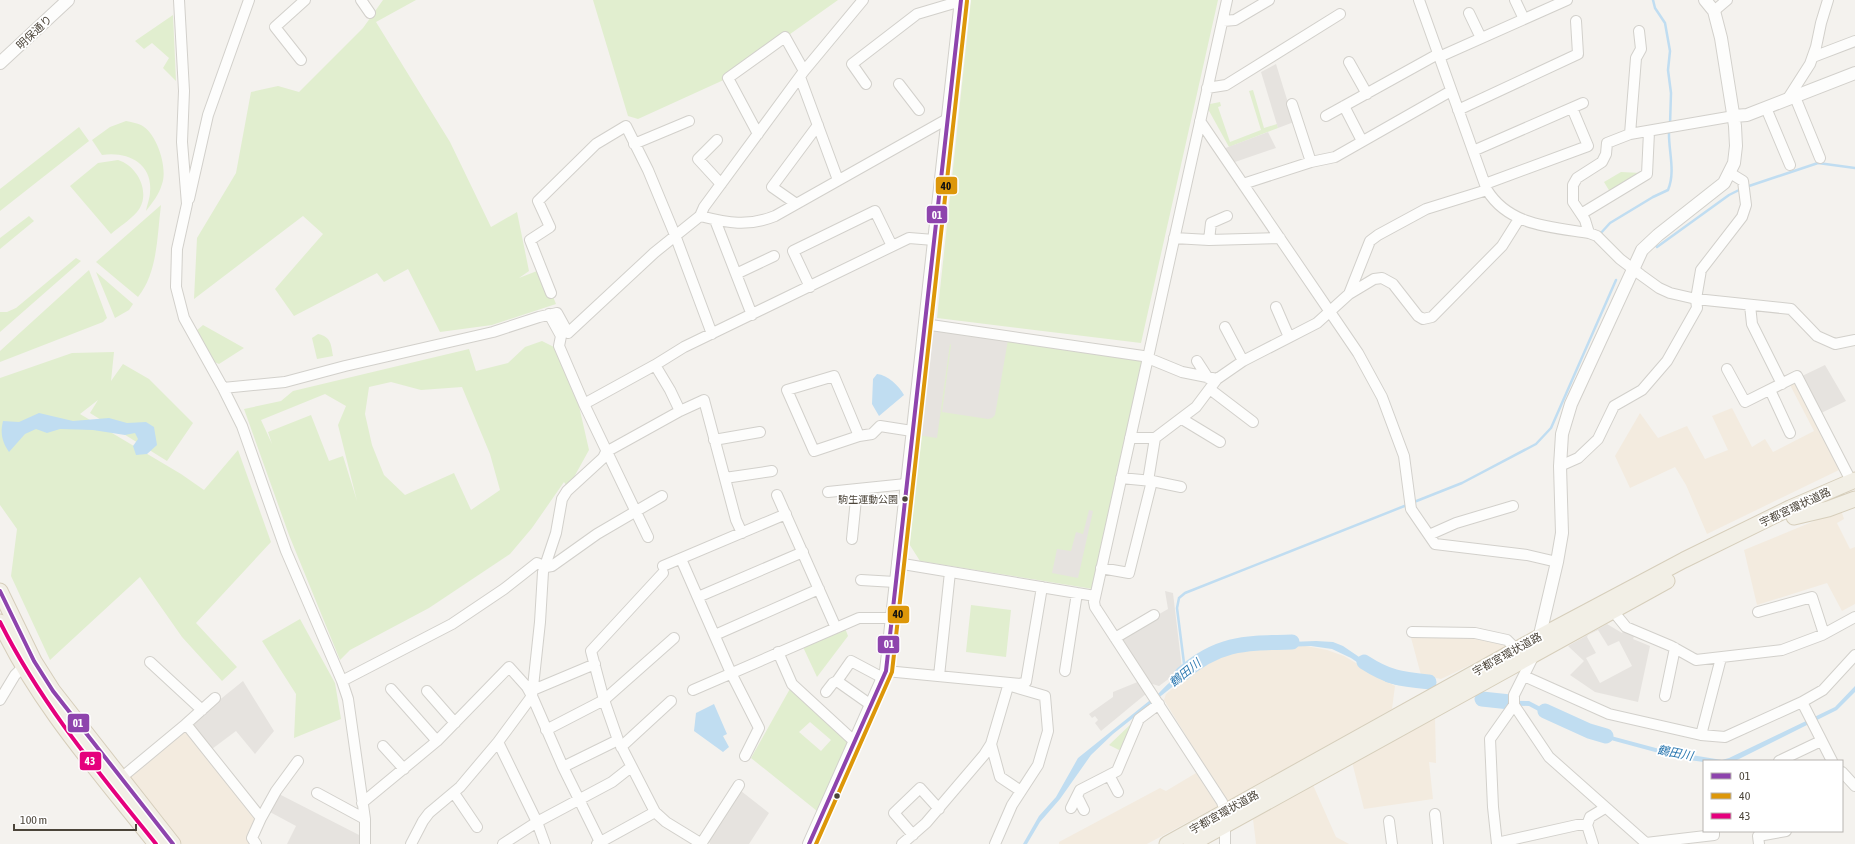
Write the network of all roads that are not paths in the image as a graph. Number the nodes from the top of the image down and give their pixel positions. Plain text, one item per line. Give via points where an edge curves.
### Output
1 (68, 0) edge
2 (179, 0) edge
3 (249, 0) edge
4 (305, 0) edge
5 (361, 0) edge
6 (863, 0) edge
7 (961, 0) edge
8 (1227, 0) edge
9 (1269, 0) edge
10 (1420, 0) edge
11 (1515, 0) edge
12 (1564, 0) edge
13 (1705, 0) edge
14 (1727, 0) edge
15 (1828, 0) edge
16 (1714, 11) junction
17 (370, 13) dead end
18 (1469, 13) dead end
19 (1340, 14) dead end
20 (1524, 19) junction
21 (1223, 21) junction
22 (1576, 21) dead end
23 (1639, 31) dead end
24 (1481, 38) junction
25 (1855, 41) edge
26 (1439, 55) junction
27 (1813, 57) junction
28 (301, 60) dead end
29 (1349, 62) dead end
30 (0, 63) edge
31 (1855, 73) edge
32 (802, 74) junction
33 (866, 84) dead end
34 (899, 84) dead end
35 (1207, 88) junction
36 (1452, 91) junction
37 (1367, 94) junction
38 (1791, 99) junction
39 (1583, 103) dead end
40 (1292, 104) dead end
41 (1344, 106) junction
42 (1572, 108) junction
43 (1766, 108) junction
44 (919, 110) dead end
45 (1458, 110) junction
46 (1326, 116) dead end
47 (1734, 116) junction
48 (949, 118) junction
49 (689, 121) dead end
50 (1200, 121) junction
51 (818, 125) junction
52 (1649, 132) junction
53 (758, 134) junction
54 (1630, 134) junction
55 (717, 140) dead end
56 (1362, 141) junction
57 (634, 144) junction
58 (1473, 151) junction
59 (1820, 158) dead end
60 (1311, 162) junction
61 (1790, 165) dead end
62 (1730, 173) junction
63 (838, 180) junction
64 (721, 184) junction
65 (1243, 184) junction
66 (1486, 187) junction
67 (795, 203) junction
68 (187, 204) junction
69 (1581, 214) junction
70 (700, 216) junction
71 (1227, 216) dead end
72 (1519, 219) junction
73 (715, 220) junction
74 (1589, 233) junction
75 (675, 235) junction
76 (1174, 238) junction
77 (1280, 238) junction
78 (934, 240) junction
79 (1209, 240) junction
80 (892, 246) junction
81 (774, 256) dead end
82 (1632, 269) junction
83 (736, 274) junction
84 (810, 287) junction
85 (551, 293) dead end
86 (1349, 294) junction
87 (1696, 299) junction
88 (1750, 305) junction
89 (1276, 307) dead end
90 (1330, 312) junction
91 (752, 315) junction
92 (924, 324) junction
93 (1225, 326) dead end
94 (712, 334) junction
95 (564, 335) junction
96 (1289, 337) junction
97 (1855, 340) edge
98 (1148, 358) junction
99 (1197, 361) dead end
100 (1243, 361) junction
101 (655, 364) junction
102 (1727, 369) dead end
103 (1213, 379) junction
104 (1782, 384) junction
105 (223, 388) junction
106 (1211, 390) junction
107 (1770, 390) junction
108 (584, 404) junction
109 (680, 411) junction
110 (1182, 419) junction
111 (1253, 422) dead end
112 (912, 431) junction
113 (760, 432) dead end
114 (1790, 433) dead end
115 (859, 436) junction
116 (1130, 438) junction
117 (1154, 438) junction
118 (714, 440) junction
119 (1220, 442) dead end
120 (606, 452) junction
121 (1560, 466) junction
122 (772, 471) dead end
123 (1853, 476) edge
124 (725, 478) junction
125 (1121, 478) junction
126 (1150, 481) junction
127 (906, 484) junction
128 (1181, 487) dead end
129 (857, 489) junction
130 (1855, 491) edge
131 (828, 492) dead end
132 (777, 495) dead end
133 (662, 496) dead end
134 (1855, 499) edge
135 (1513, 506) dead end
136 (636, 512) junction
137 (1792, 513) junction
138 (786, 514) junction
139 (742, 533) junction
140 (1429, 535) junction
141 (648, 537) dead end
142 (852, 539) dead end
143 (803, 552) junction
144 (681, 559) junction
145 (1557, 562) junction
146 (897, 563) junction
147 (546, 567) junction
148 (1101, 568) junction
149 (950, 572) junction
150 (861, 580) dead end
151 (895, 582) junction
152 (1042, 586) junction
153 (819, 589) junction
154 (0, 591) edge
155 (1077, 593) junction
156 (1095, 596) junction
157 (698, 597) junction
158 (1613, 611) junction
159 (1758, 612) dead end
160 (1154, 615) dead end
161 (1855, 616) edge
162 (892, 618) junction
163 (0, 622) edge
164 (836, 628) junction
165 (1412, 632) dead end
166 (1824, 634) junction
167 (714, 635) junction
168 (1541, 636) junction
169 (674, 638) dead end
170 (1115, 638) junction
171 (1676, 648) junction
172 (1516, 649) junction
173 (778, 652) junction
174 (1855, 654) edge
175 (1534, 655) junction
176 (1721, 658) junction
177 (150, 662) dead end
178 (595, 664) junction
179 (23, 667) junction
180 (1065, 671) dead end
181 (731, 673) junction
182 (884, 675) junction
183 (939, 676) junction
184 (1524, 676) junction
185 (342, 681) junction
186 (837, 681) junction
187 (1008, 684) junction
188 (391, 689) dead end
189 (693, 690) dead end
190 (427, 691) dead end
191 (826, 692) dead end
192 (532, 693) junction
193 (1665, 696) dead end
194 (215, 698) dead end
195 (1156, 699) junction
196 (0, 700) edge
197 (604, 700) junction
198 (1514, 700) junction
199 (671, 701) dead end
200 (1802, 702) junction
201 (871, 705) junction
202 (202, 710) junction
203 (455, 723) junction
204 (186, 724) junction
205 (546, 730) junction
206 (1701, 734) junction
207 (437, 741) junction
208 (1821, 741) junction
209 (498, 742) junction
210 (854, 742) junction
211 (620, 744) junction
212 (991, 744) junction
213 (383, 746) dead end
214 (745, 756) dead end
215 (1781, 760) edge
216 (1831, 760) edge
217 (298, 761) dead end
218 (563, 767) junction
219 (631, 767) junction
220 (404, 769) junction
221 (1843, 773) edge
222 (1109, 775) junction
223 (121, 778) junction
224 (738, 785) dead end
225 (1855, 786) edge
226 (1021, 791) junction
227 (1118, 792) dead end
228 (317, 793) dead end
229 (454, 793) junction
230 (1077, 796) junction
231 (579, 799) junction
232 (362, 803) junction
233 (1071, 808) dead end
234 (1605, 808) junction
235 (939, 809) junction
236 (1084, 810) dead end
237 (655, 812) junction
238 (1435, 814) dead end
239 (261, 818) junction
240 (1226, 818) junction
241 (365, 819) junction
242 (1389, 821) dead end
243 (537, 822) junction
244 (1587, 825) junction
245 (477, 827) dead end
246 (1714, 832) edge
247 (1780, 832) edge
248 (913, 835) junction
249 (517, 840) edge
250 (598, 843) edge
251 (156, 844) edge
252 (173, 844) edge
253 (256, 844) edge
254 (365, 844) edge
255 (411, 844) edge
256 (503, 844) edge
257 (545, 844) edge
258 (701, 844) edge
259 (809, 844) edge
260 (902, 844) edge
261 (995, 844) edge
262 (1167, 844) edge
263 (1191, 844) edge
264 (1225, 844) edge
265 (1392, 844) edge
266 (1438, 844) edge
267 (1497, 844) edge
268 (1593, 844) edge
269 (1647, 844) edge
270 (1759, 844) edge

1 - 30 street, 明保通り
2 - 68 street via 184,91 182,142
3 - 68 street via 208,115
4 - 28 street via 275,27
5 - 17 street
6 - 32 street
7 - 33 street via 917,14 852,64
7 - 48 street
8 - 21 street
9 - 21 street via 1235,20
10 - 26 street
11 - 20 street
12 - 20 street
13 - 16 street
14 - 16 street
15 - 27 street
16 - 47 street
18 - 24 street
19 - 35 street via 1226,85
20 - 24 street
21 - 35 street
22 - 45 street via 1578,54
23 - 54 street via 1642,49 1636,58
24 - 26 street
25 - 27 street
26 - 36 street
26 - 37 street
27 - 38 street
29 - 37 street
31 - 38 street
32 - 51 street
32 - 53 street
32 - 53 street via 786,37 728,78
34 - 44 street
35 - 50 street
36 - 45 street
36 - 56 street
37 - 41 street
38 - 43 street
38 - 59 street
39 - 42 street
40 - 60 street
41 - 46 street
41 - 56 street
42 - 58 street
42 - 66 street via 1588,146
43 - 47 street via 1747,115
43 - 61 street
45 - 58 street
47 - 52 street
47 - 62 street via 1736,146
48 - 63 street
48 - 78 street
49 - 57 street
50 - 65 street
50 - 76 street
51 - 63 street
51 - 67 street via 772,187
52 - 54 street
52 - 69 street via 1647,174
53 - 64 street
54 - 69 street via 1607,143 1602,162 1577,178 1573,185 1573,202
55 - 64 street via 698,159
56 - 60 street via 1335,157
57 - 75 street via 648,170
57 - 85 street via 626,126 596,144 538,201 550,226 530,240
58 - 66 street
60 - 65 street
62 - 82 street via 1724,183 1642,250
62 - 87 street via 1743,183 1746,205 1742,217 1701,270
63 - 67 street
64 - 70 street
65 - 77 street
66 - 72 street via 1494,202 1508,214
66 - 86 street via 1426,209 1370,241
67 - 73 street via 775,216 759,222
68 - 105 street via 177,249 176,287 184,318
69 - 74 street
70 - 73 street
70 - 75 street
71 - 79 street via 1211,223
72 - 74 street
72 - 86 street via 1502,246 1432,317 1423,319 1418,316 1393,284 1382,278 1374,279
73 - 83 street
74 - 82 street via 1597,236
75 - 94 street
75 - 95 street
76 - 79 street
76 - 98 street
77 - 79 street
77 - 90 street
78 - 80 street via 909,238
78 - 92 street
80 - 84 street
80 - 84 street via 875,211 793,251
81 - 83 street
82 - 87 street via 1664,290
82 - 121 street via 1571,404 1562,434
83 - 91 street
84 - 91 street
86 - 90 street
87 - 88 street
87 - 121 street via 1697,308 1667,362 1642,390 1614,406 1593,444 1578,458
88 - 97 street via 1792,309 1817,336 1835,344
88 - 104 street via 1752,324
89 - 96 street
90 - 96 street via 1317,323
90 - 140 street via 1358,353 1382,397 1404,456 1410,506
91 - 94 street
92 - 98 street
92 - 112 street
93 - 100 street
94 - 101 street
95 - 105 street via 549,314 493,332 285,382
95 - 108 street via 559,346
96 - 100 street
98 - 103 street via 1182,372
98 - 116 street
99 - 103 street
100 - 103 street
101 - 108 street
101 - 109 street
102 - 107 street via 1745,402
103 - 106 street
104 - 107 street
104 - 123 street via 1797,376
105 - 185 street via 242,426 286,551
106 - 110 street
106 - 111 street
107 - 114 street
108 - 120 street
109 - 118 street via 704,400
109 - 120 street
110 - 117 street
110 - 119 street
112 - 115 street via 880,426 872,434
112 - 127 street
113 - 118 street
115 - 115 street via 834,376 787,390 814,451
116 - 117 street
116 - 125 street
117 - 126 street
118 - 124 street
120 - 136 street
120 - 147 street via 562,499
121 - 145 street via 1562,533
122 - 124 street
123 - 137 main road via 1821,488
124 - 139 street
125 - 126 street
125 - 148 street
126 - 128 street
126 - 148 street via 1130,573
127 - 129 street
127 - 146 street
129 - 131 street
129 - 142 street
130 - 137 main road, 宇都宮環状道路
132 - 138 street
133 - 136 street
134 - 137 main road via 1828,509
135 - 140 street via 1456,523
136 - 141 street
136 - 147 street via 597,534 552,566
137 - 158 main road, 宇都宮環状道路
137 - 168 main road, 宇都宮環状道路 via 1684,560
138 - 139 street
138 - 143 street
139 - 144 street
140 - 145 street via 1435,544 1527,555
143 - 153 street
143 - 157 street
144 - 157 street
144 - 178 street via 663,570 591,651
145 - 168 street
146 - 149 street
146 - 151 street
147 - 185 street via 538,563 452,624
147 - 192 street via 543,572
148 - 156 street
149 - 152 street
149 - 183 street
150 - 151 street
151 - 162 street
152 - 155 street
152 - 187 street via 1026,682
153 - 164 street
153 - 167 street
154 - 223 main road via 34,661 53,691
155 - 156 street
155 - 180 street
156 - 170 street via 1095,607
157 - 167 street
158 - 171 street via 1626,627
158 - 175 main road, 宇都宮環状道路
159 - 166 street via 1812,597
160 - 170 street
161 - 166 street
162 - 164 street via 859,618
162 - 182 street
163 - 179 main road
164 - 173 street
165 - 172 street via 1475,633 1507,640
166 - 176 street via 1782,650
167 - 181 street
168 - 172 main road, 宇都宮環状道路
168 - 175 street
169 - 197 street
170 - 195 street
171 - 176 street via 1696,660
171 - 193 street
172 - 240 main road, 宇都宮環状道路
173 - 181 street
173 - 210 street via 792,684
174 - 200 street via 1824,690
175 - 184 street
175 - 240 main road, 宇都宮環状道路
176 - 206 street
177 - 202 street
178 - 192 street
178 - 197 street
179 - 196 street
179 - 251 main road via 69,734
181 - 189 street
181 - 214 street via 759,728
182 - 183 street
182 - 186 street via 851,660
182 - 201 street
183 - 187 street
184 - 198 street
184 - 206 street via 1609,714
185 - 232 street via 348,699
186 - 191 street
186 - 201 street
187 - 212 street
187 - 226 street via 1045,696 1048,731 1038,765
188 - 207 street
190 - 203 street
192 - 203 street via 509,667
192 - 205 street
192 - 209 street
194 - 202 street
195 - 222 street via 1139,719 1116,771
195 - 240 street via 1222,802
197 - 205 street
197 - 211 street
198 - 234 street via 1549,757
198 - 267 street via 1490,739
199 - 211 street
200 - 206 street via 1725,737
200 - 208 street
201 - 210 street
202 - 204 street
203 - 207 street
204 - 223 street
204 - 239 street
205 - 218 street
207 - 220 street
208 - 215 street
208 - 216 street
209 - 229 street
209 - 243 street
210 - 259 street
211 - 218 street
211 - 219 street
212 - 226 street via 1000,777
212 - 235 street
213 - 220 street
217 - 239 street via 276,791
218 - 231 street
219 - 231 street via 612,782
219 - 237 street
220 - 232 street
221 - 225 street
222 - 227 street
222 - 230 street via 1080,790
223 - 252 main road
224 - 258 street
226 - 261 street
228 - 241 street
229 - 245 street
229 - 255 street via 429,813
230 - 233 street
230 - 236 street
231 - 243 street
231 - 250 street
232 - 241 street
234 - 244 street via 1590,818
234 - 269 street
235 - 248 street
235 - 248 street via 920,788 894,813
237 - 250 street
237 - 258 street
238 - 266 street
239 - 253 street via 252,838
240 - 262 main road, 宇都宮環状道路
240 - 263 main road, 宇都宮環状道路
240 - 264 street
241 - 254 street
242 - 265 street
243 - 249 street
243 - 257 street
244 - 267 street
244 - 268 street
246 - 269 street via 1714,835
247 - 270 street via 1758,836
248 - 260 street
249 - 256 street

